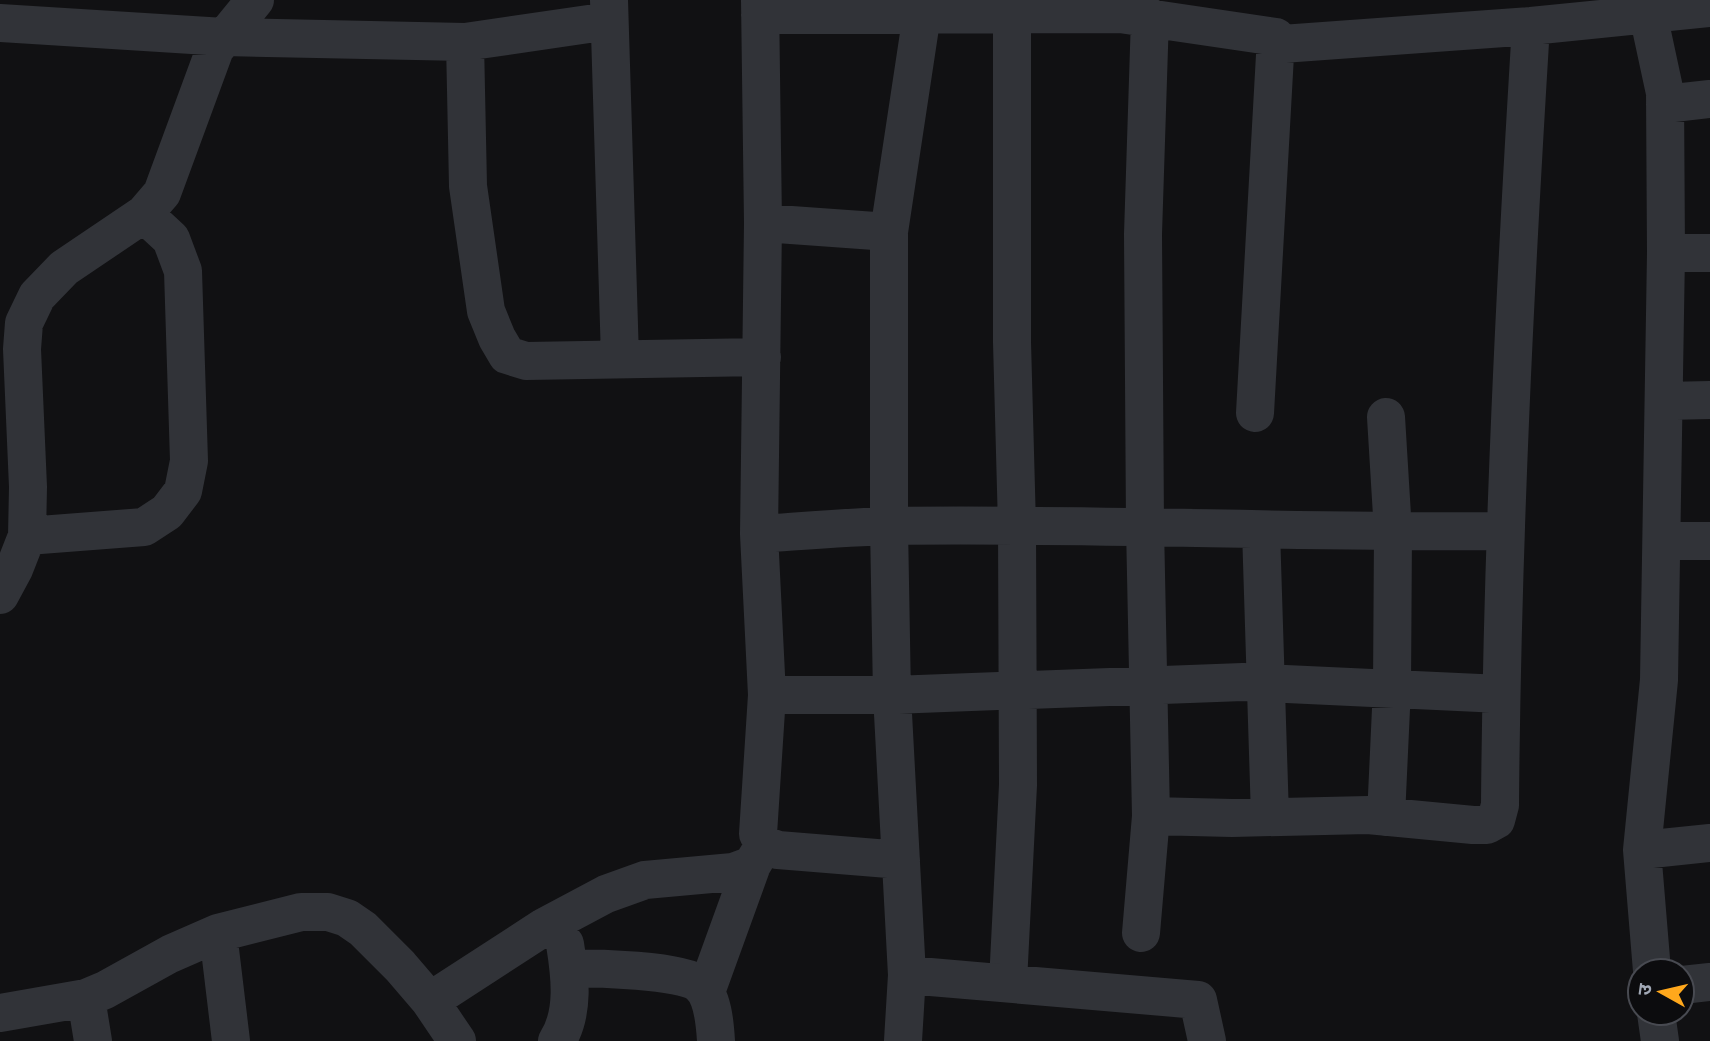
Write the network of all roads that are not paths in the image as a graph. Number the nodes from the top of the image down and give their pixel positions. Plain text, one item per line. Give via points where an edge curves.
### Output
1 (255, 0) edge
2 (760, 8) edge
3 (1710, 8) edge
4 (609, 11) edge
5 (922, 14) junction
6 (1013, 14) junction
7 (1648, 14) junction
8 (1150, 17) junction
9 (0, 23) edge
10 (1531, 26) junction
11 (224, 37) junction
12 (1276, 37) junction
13 (465, 42) junction
14 (1710, 99) edge
15 (1665, 104) junction
16 (144, 214) junction
17 (763, 223) junction
18 (889, 232) junction
19 (1666, 253) junction
20 (1710, 253) edge
21 (761, 357) junction
22 (620, 358) junction
23 (1710, 400) edge
24 (1665, 401) junction
25 (1255, 413) dead end
26 (1386, 417) dead end
27 (889, 526) junction
28 (1017, 526) junction
29 (1145, 526) junction
30 (1261, 530) junction
31 (1505, 531) junction
32 (1393, 532) junction
33 (759, 534) junction
34 (27, 536) junction
35 (1663, 541) junction
36 (1710, 541) edge
37 (0, 595) edge
38 (1268, 682) junction
39 (1149, 686) junction
40 (1392, 687) junction
41 (1017, 692) junction
42 (1501, 694) junction
43 (767, 695) junction
44 (892, 695) junction
45 (1151, 816) junction
46 (1270, 817) junction
47 (1386, 817) junction
48 (1710, 843) edge
49 (1642, 850) junction
50 (758, 855) junction
51 (901, 860) junction
52 (561, 918) junction
53 (218, 933) junction
54 (1141, 933) dead end
55 (1651, 957) edge
56 (569, 968) junction
57 (907, 975) junction
58 (1009, 982) junction
59 (706, 992) junction
60 (86, 998) junction
61 (430, 1000) junction
62 (0, 1013) edge
63 (93, 1041) edge
64 (231, 1041) edge
65 (457, 1041) edge
66 (556, 1041) edge
67 (716, 1041) edge
68 (903, 1041) edge
69 (1207, 1041) edge

1 - 11 street
2 - 5 street
2 - 17 street
3 - 7 street
4 - 13 street
4 - 22 street
5 - 6 street
5 - 18 street
6 - 8 street
6 - 28 street
7 - 10 street
7 - 15 street
8 - 12 street
8 - 29 street via 1143,234
9 - 11 street
10 - 12 street via 1282,44
10 - 31 street
11 - 13 street
11 - 16 street via 215,49 162,193
12 - 25 street
13 - 22 street via 468,186 486,311 496,338 508,355 526,361
14 - 15 street
15 - 19 street
16 - 34 street via 64,268 37,296 24,323
16 - 34 street via 171,239 183,271 189,461 183,491 167,512 144,527
17 - 18 street
17 - 21 street
18 - 27 street
19 - 20 street
19 - 24 street
21 - 22 street
21 - 33 street
23 - 24 street
24 - 35 street
26 - 32 street
27 - 28 street
27 - 33 street
27 - 44 street
28 - 29 street
28 - 41 street
29 - 30 street
29 - 39 street
30 - 32 street
30 - 38 street
31 - 32 street
31 - 42 street
32 - 40 street
33 - 43 street
34 - 37 street
35 - 36 street
35 - 49 street via 1659,680
38 - 39 street
38 - 40 street
38 - 46 street
39 - 41 street
39 - 45 street
40 - 42 street
40 - 47 street
41 - 44 street
41 - 58 street via 1018,785
42 - 47 street via 1496,820 1473,825
43 - 44 street
43 - 50 street
44 - 51 street
45 - 46 street
45 - 54 street
46 - 47 street
48 - 49 street
49 - 55 street
50 - 51 street
50 - 52 street via 733,872 645,880
50 - 59 street
51 - 57 street
52 - 56 street
52 - 61 street
53 - 60 street
53 - 61 street via 301,912 347,918
53 - 64 street
56 - 59 street via 683,977
56 - 66 street via 567,1014
57 - 58 street
57 - 68 street
58 - 69 street via 1198,1000
59 - 67 street
60 - 62 street
60 - 63 street
61 - 65 street

